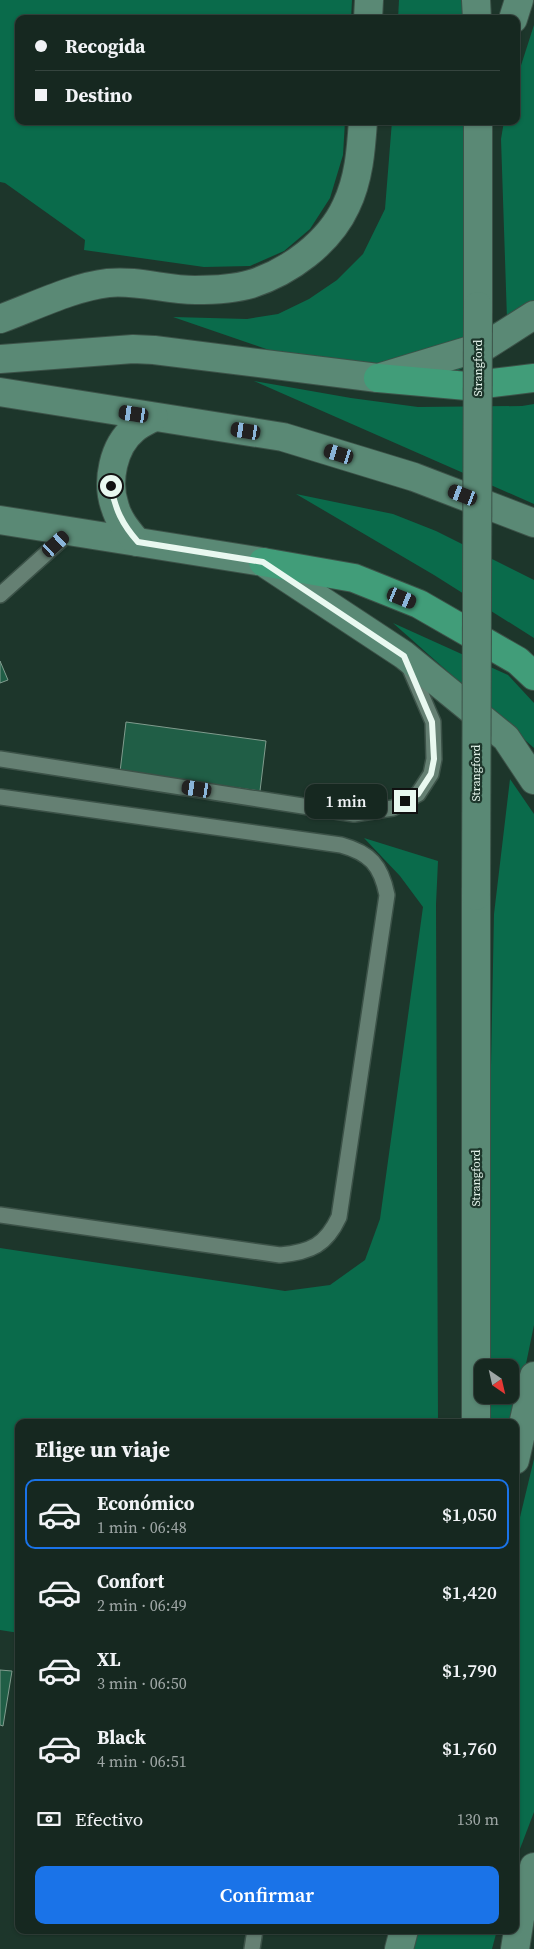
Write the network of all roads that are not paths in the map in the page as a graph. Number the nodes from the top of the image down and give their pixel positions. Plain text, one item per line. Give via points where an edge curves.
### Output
1 (369, 0) edge
2 (476, 0) edge
3 (519, 0) edge
4 (368, 15) edge
5 (477, 15) edge
6 (514, 15) edge
7 (363, 125) edge
8 (478, 125) edge
9 (534, 315) edge
10 (0, 319) edge
11 (0, 359) edge
12 (378, 378) junction
13 (534, 378) edge
14 (0, 392) edge
15 (154, 417) junction
16 (0, 520) edge
17 (534, 523) edge
18 (70, 532) junction
19 (138, 542) junction
20 (263, 562) junction
21 (0, 595) edge
22 (404, 656) junction
23 (534, 676) edge
24 (0, 759) edge
25 (534, 780) edge
26 (0, 796) edge
27 (0, 1215) edge
28 (534, 1376) edge
29 (476, 1419) edge
30 (519, 1442) edge
31 (534, 1866) edge
32 (519, 1924) edge
33 (254, 1934) edge
34 (403, 1934) edge
35 (517, 1934) edge
36 (252, 1949) edge
37 (399, 1949) edge
38 (515, 1949) edge

1 - 4 street
2 - 5 street
3 - 6 street
7 - 10 street via 361,160 346,207 323,240 291,266 251,284 220,289 107,283
8 - 29 street, Strangford, bridge
9 - 12 street via 488,345
11 - 12 street via 154,350
12 - 13 highway via 467,386
14 - 15 street
15 - 17 street via 283,437 414,476
15 - 19 street via 133,429 113,466 114,507 123,526
16 - 18 street
18 - 19 street
18 - 21 lane
19 - 20 street
20 - 22 street
20 - 23 highway via 354,578 419,604 518,661
22 - 24 lane via 432,722 434,759 431,774 418,794 393,808 354,814
22 - 25 street via 506,738
26 - 27 lane via 341,844 359,850 375,863 383,877 387,895 339,1217 331,1234 315,1247 298,1254 280,1255
28 - 30 street
31 - 32 street
33 - 36 lane
34 - 37 street
35 - 38 street

